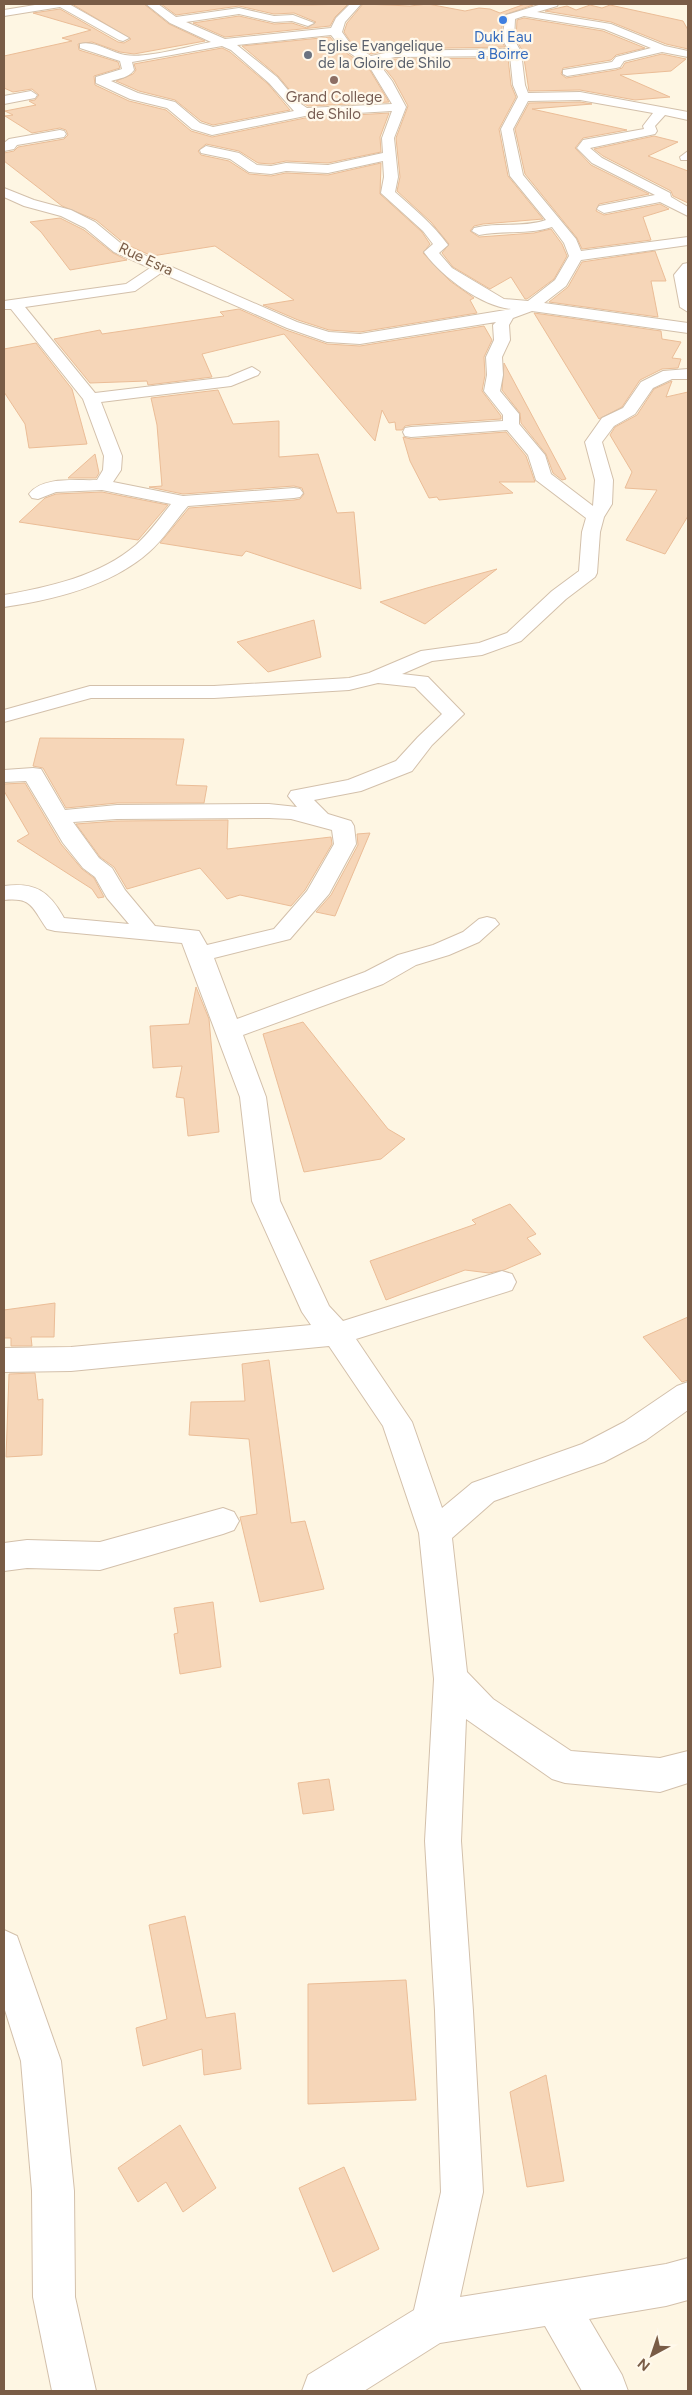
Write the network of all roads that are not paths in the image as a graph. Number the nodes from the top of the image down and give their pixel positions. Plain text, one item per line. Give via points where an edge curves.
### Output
1 (61, 4) edge
2 (151, 4) edge
3 (356, 4) edge
4 (553, 4) edge
5 (522, 8) edge
6 (4, 12) edge
7 (174, 21) junction
8 (336, 29) junction
9 (123, 38) dead end
10 (222, 43) junction
11 (84, 46) dead end
12 (662, 49) junction
13 (515, 52) junction
14 (688, 54) edge
15 (125, 59) junction
16 (368, 60) junction
17 (566, 72) dead end
18 (32, 94) dead end
19 (524, 97) junction
20 (4, 100) edge
21 (400, 107) junction
22 (662, 111) junction
23 (305, 112) junction
24 (688, 116) edge
25 (60, 134) dead end
26 (4, 147) edge
27 (206, 150) dead end
28 (388, 156) junction
29 (4, 192) edge
30 (662, 198) junction
31 (604, 209) dead end
32 (688, 212) edge
33 (554, 222) junction
34 (479, 231) dead end
35 (688, 241) edge
36 (576, 256) junction
37 (688, 267) edge
38 (159, 268) junction
39 (9, 304) edge
40 (531, 306) junction
41 (688, 307) edge
42 (504, 309) junction
43 (685, 325) edge
44 (252, 372) dead end
45 (688, 374) edge
46 (91, 398) junction
47 (511, 426) junction
48 (411, 432) dead end
49 (102, 485) junction
50 (294, 493) dead end
51 (38, 494) dead end
52 (183, 501) junction
53 (595, 517) junction
54 (4, 600) edge
55 (375, 678) junction
56 (4, 716) edge
57 (4, 776) edge
58 (58, 817) junction
59 (320, 819) junction
60 (4, 893) edge
61 (486, 924) dead end
62 (147, 931) junction
63 (200, 954) junction
64 (228, 1031) junction
65 (502, 1282) dead end
66 (337, 1334) junction
67 (4, 1360) edge
68 (688, 1394) edge
69 (223, 1521) dead end
70 (436, 1533) junction
71 (4, 1557) edge
72 (451, 1679) junction
73 (688, 1767) edge
74 (4, 1949) edge
75 (688, 2279) edge
76 (554, 2302) junction
77 (433, 2323) junction
78 (74, 2391) edge
79 (324, 2391) edge
80 (606, 2391) edge

1 - 6 street
1 - 9 street
2 - 7 street
3 - 8 street
4 - 5 street
5 - 12 street via 607,26
5 - 13 street via 510,17 508,39
7 - 8 street via 238,11 274,19 293,18
7 - 10 street
8 - 10 street
8 - 16 street via 342,43
10 - 15 street
10 - 23 street via 235,48 260,68 294,105
11 - 15 street
12 - 14 street
12 - 17 street via 620,59 616,64
13 - 16 street via 395,54
13 - 19 street via 519,86
15 - 23 street via 128,70 100,80 154,103 171,104 196,126 212,131
16 - 21 street
18 - 20 street
19 - 22 street via 580,96
19 - 33 street via 507,128 509,143 518,176
21 - 23 street
21 - 28 street via 388,138
22 - 24 street
22 - 30 street via 649,126 651,131 588,143 583,148 600,163 653,186 665,196
25 - 26 street via 13,142
27 - 28 street via 234,156 254,169 271,170 328,168
28 - 42 street via 392,178 388,193 428,228 441,245 431,252 447,271
29 - 38 street, Rue Esra via 66,213 90,225 119,249
30 - 31 street
30 - 32 street
33 - 34 street via 536,228
33 - 36 street via 571,242
35 - 36 street
36 - 40 street via 561,283
37 - 41 street via 682,276
38 - 39 street via 130,288
38 - 42 street, Rue Esra via 327,336 360,339
39 - 46 street
40 - 42 street, Rue Esra
40 - 43 street, Rue Esra
42 - 47 street via 502,340 494,357 492,391 511,414
44 - 46 street via 231,381
45 - 53 street via 669,374 647,385 629,411 608,422 593,442 604,480 603,504
46 - 49 street via 113,456 112,470
47 - 48 street
47 - 53 street via 543,464 542,476
49 - 51 street via 53,487
49 - 52 street
50 - 52 street
52 - 54 street via 137,553 105,572 63,588
53 - 55 street via 588,573 514,637 482,649 428,655
55 - 56 street via 348,684 214,692 90,692
55 - 59 street via 421,681 454,714 404,766 353,786 300,796
57 - 58 street via 33,774
58 - 59 street via 117,812 268,811 292,812
58 - 62 street via 71,838 104,874 115,893
59 - 63 street via 343,826 345,844 317,894 282,934
60 - 62 street via 20,890 43,901 54,924 81,929
61 - 64 street via 471,937 407,960 374,978
62 - 63 street via 190,936
63 - 64 street
64 - 66 street via 253,1097 266,1202 317,1312
65 - 66 street
66 - 67 street via 71,1359
66 - 70 street via 397,1422
68 - 70 street via 635,1431 593,1453 483,1492
69 - 71 street via 100,1556 28,1554
70 - 72 street
72 - 73 street via 481,1710 565,1767 660,1775
72 - 77 street via 443,1841 462,2192
74 - 78 street via 41,2061 54,2191 54,2297
75 - 76 street
76 - 77 street
76 - 80 street
77 - 79 street

